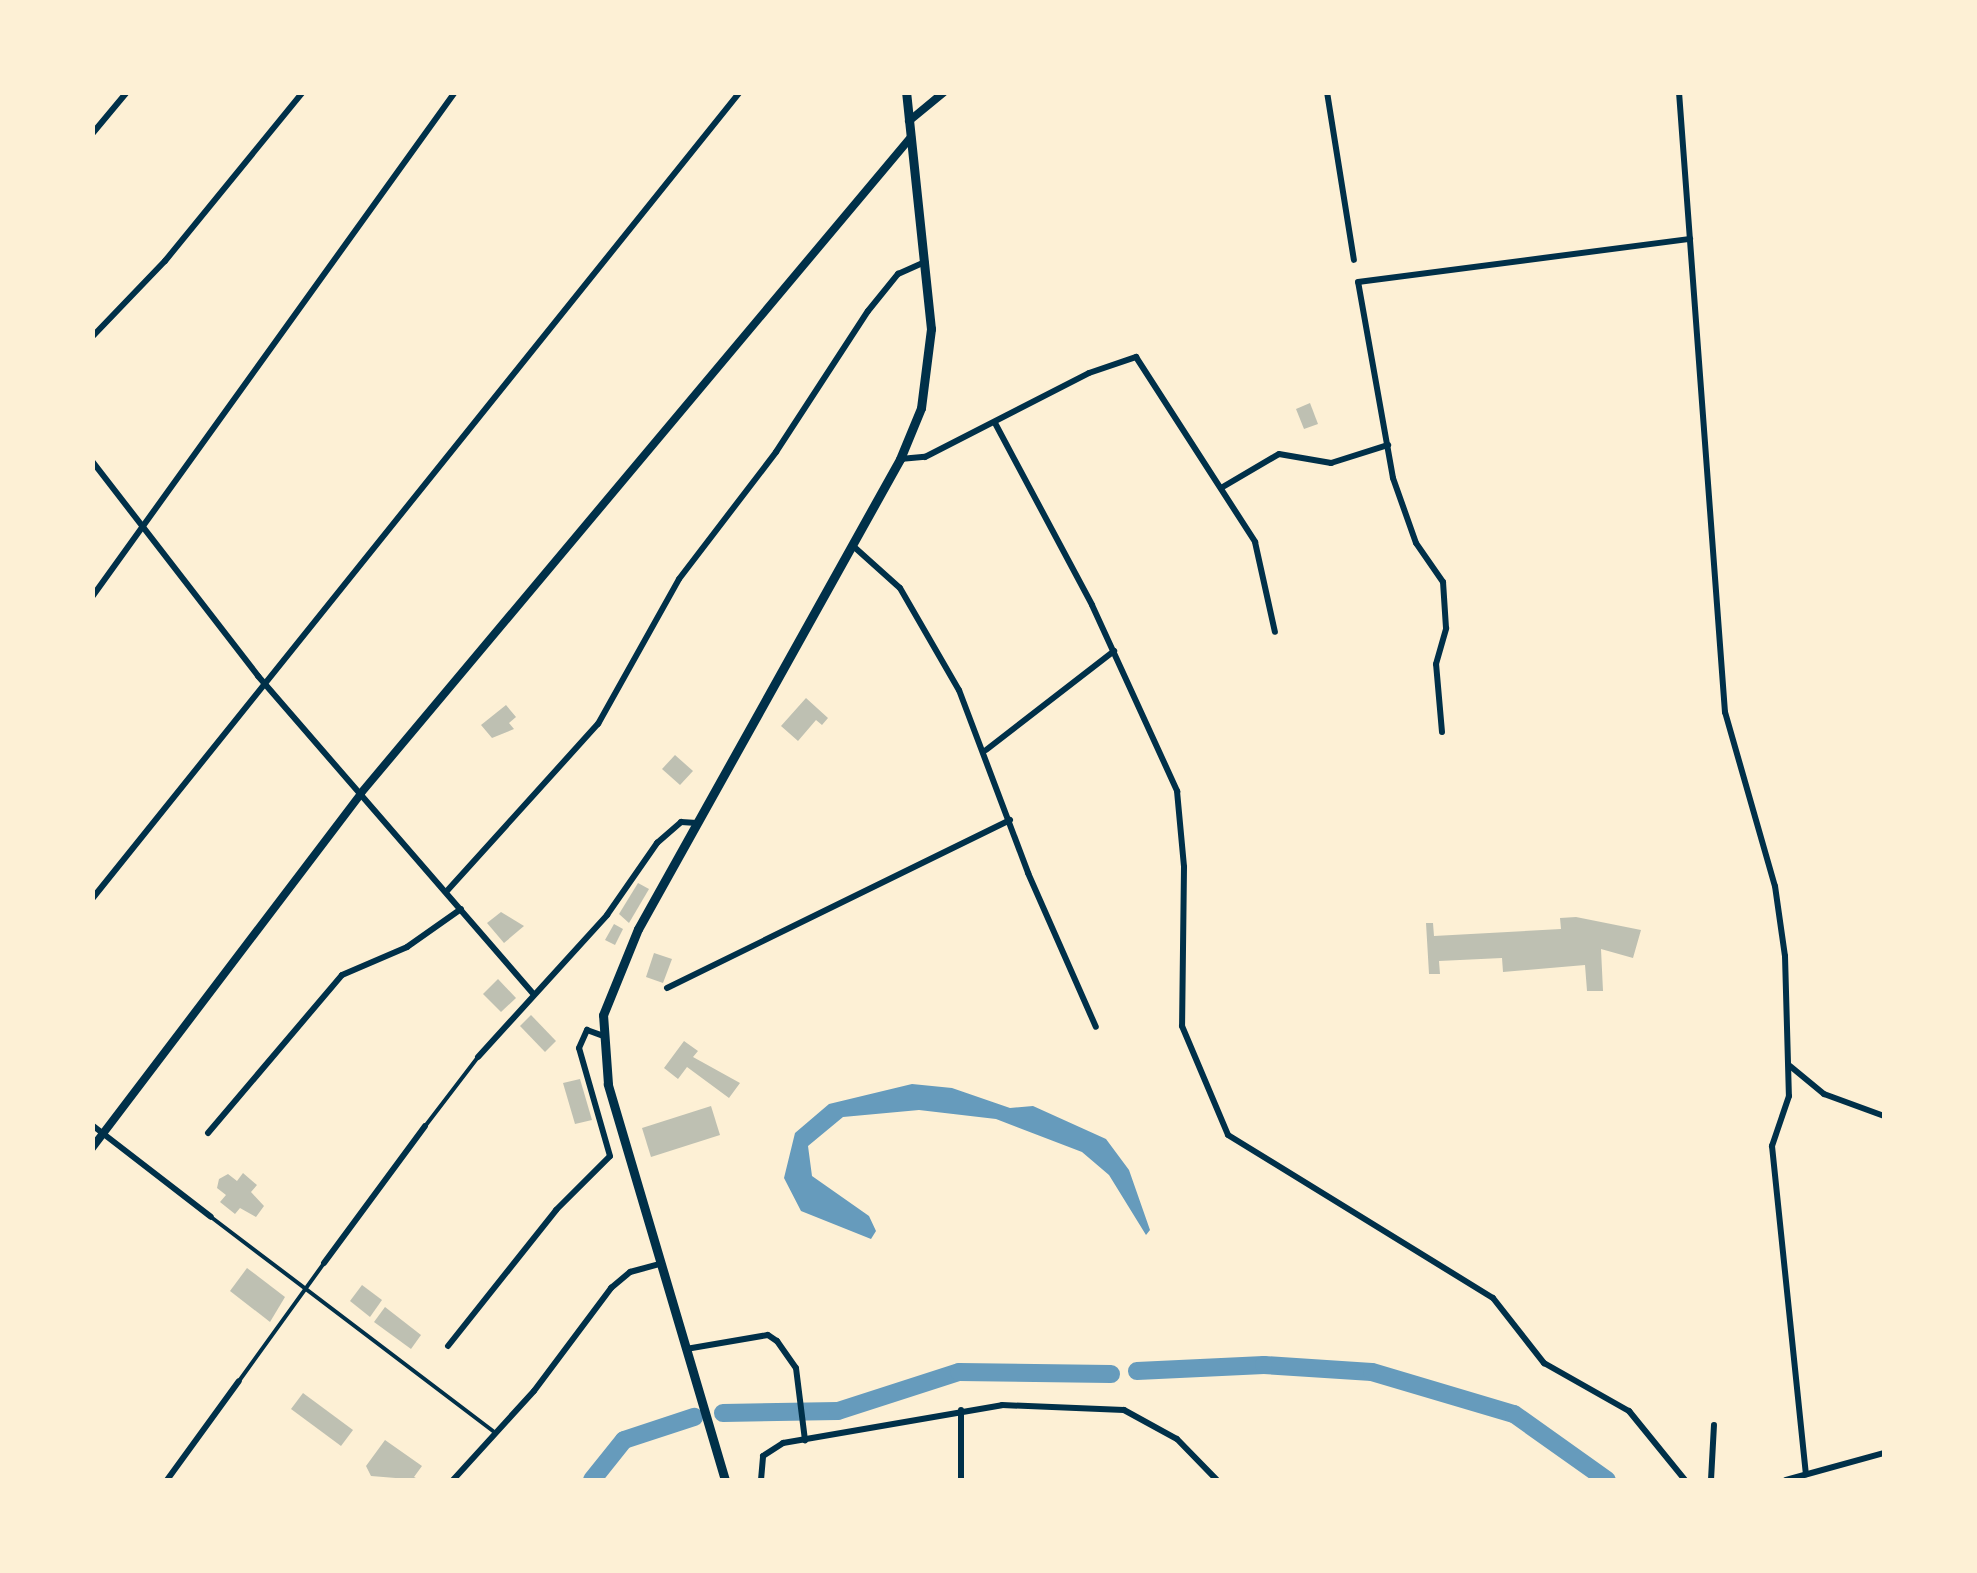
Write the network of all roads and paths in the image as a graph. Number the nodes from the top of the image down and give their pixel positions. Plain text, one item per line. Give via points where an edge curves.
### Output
1 (128, 92) edge
2 (303, 92) edge
3 (455, 92) edge
4 (740, 92) edge
5 (906, 92) edge
6 (944, 92) edge
7 (1327, 92) edge
8 (1679, 92) edge
9 (909, 122) junction
10 (92, 134) edge
11 (911, 137) junction
12 (1690, 240) junction
13 (1354, 260) dead end
14 (926, 262) junction
15 (92, 337) edge
16 (995, 424) junction
17 (1388, 445) junction
18 (900, 459) junction
19 (92, 461) edge
20 (1221, 488) junction
21 (143, 530) junction
22 (852, 545) junction
23 (92, 597) edge
24 (1275, 632) dead end
25 (1114, 651) junction
26 (266, 685) junction
27 (1442, 732) dead end
28 (986, 750) junction
29 (361, 793) junction
30 (1010, 820) junction
31 (697, 823) junction
32 (446, 892) junction
33 (92, 899) edge
34 (461, 910) junction
35 (667, 988) dead end
36 (533, 994) junction
37 (1096, 1027) dead end
38 (600, 1034) junction
39 (478, 1057) joint
40 (1790, 1065) junction
41 (1884, 1116) edge
42 (92, 1125) edge
43 (425, 1126) joint
44 (208, 1133) dead end
45 (103, 1134) junction
46 (92, 1148) edge
47 (211, 1217) joint
48 (324, 1263) joint
49 (660, 1264) junction
50 (306, 1289) junction
51 (448, 1346) dead end
52 (686, 1348) junction
53 (239, 1381) joint
54 (961, 1410) junction
55 (1714, 1425) dead end
56 (493, 1430) junction
57 (804, 1440) junction
58 (1884, 1453) edge
59 (1806, 1474) junction
60 (167, 1480) edge
61 (453, 1480) edge
62 (725, 1480) edge
63 (761, 1480) edge
64 (961, 1480) edge
65 (1217, 1480) edge
66 (1684, 1480) edge
67 (1712, 1480) edge
68 (1786, 1480) edge

1 - 10 street
2 - 15 street via 165,261
3 - 21 street
4 - 26 street
5 - 9 main road
6 - 9 street
7 - 13 street
8 - 12 street
9 - 11 main road
11 - 14 main road
11 - 29 street
12 - 17 street via 1358,282
12 - 40 street via 1724,712 1775,886
14 - 18 main road via 929,369
14 - 32 street via 904,269 868,311 776,452 679,580 598,724
16 - 18 street via 924,457
16 - 20 street via 1089,373 1136,357
16 - 25 street
17 - 20 street via 1322,463 1280,454
17 - 27 street via 1412,534 1443,582 1446,628 1436,664
18 - 22 main road
19 - 21 street
20 - 24 street via 1255,542
21 - 23 street
21 - 26 street
22 - 28 street via 890,574 913,607
22 - 31 main road
25 - 28 street
25 - 66 street via 1180,808 1179,1008 1211,1105 1239,1144 1494,1298 1544,1363 1628,1411
26 - 29 street
26 - 33 street
28 - 30 street
29 - 32 street
29 - 45 street
30 - 35 street
30 - 37 street
31 - 36 street via 681,822 657,843 607,915
31 - 38 main road via 623,959
32 - 34 street
34 - 36 street
34 - 44 street via 407,947 342,975
36 - 39 street
38 - 49 main road
38 - 51 street via 587,1030 578,1048 610,1156 567,1198
39 - 43 street
40 - 41 street via 1824,1094
40 - 59 street via 1789,1096 1772,1146
42 - 45 street
43 - 48 street
45 - 46 street
45 - 47 street
47 - 50 street
48 - 50 street
49 - 52 main road
49 - 56 street via 630,1272 610,1288 534,1391
50 - 53 street
50 - 56 street
52 - 57 street via 768,1334 790,1357
52 - 62 main road
53 - 60 street
54 - 57 street
54 - 64 street
54 - 65 street via 1124,1410 1177,1439
55 - 67 street
56 - 61 street
57 - 63 street via 768,1451
58 - 59 street
59 - 68 street

